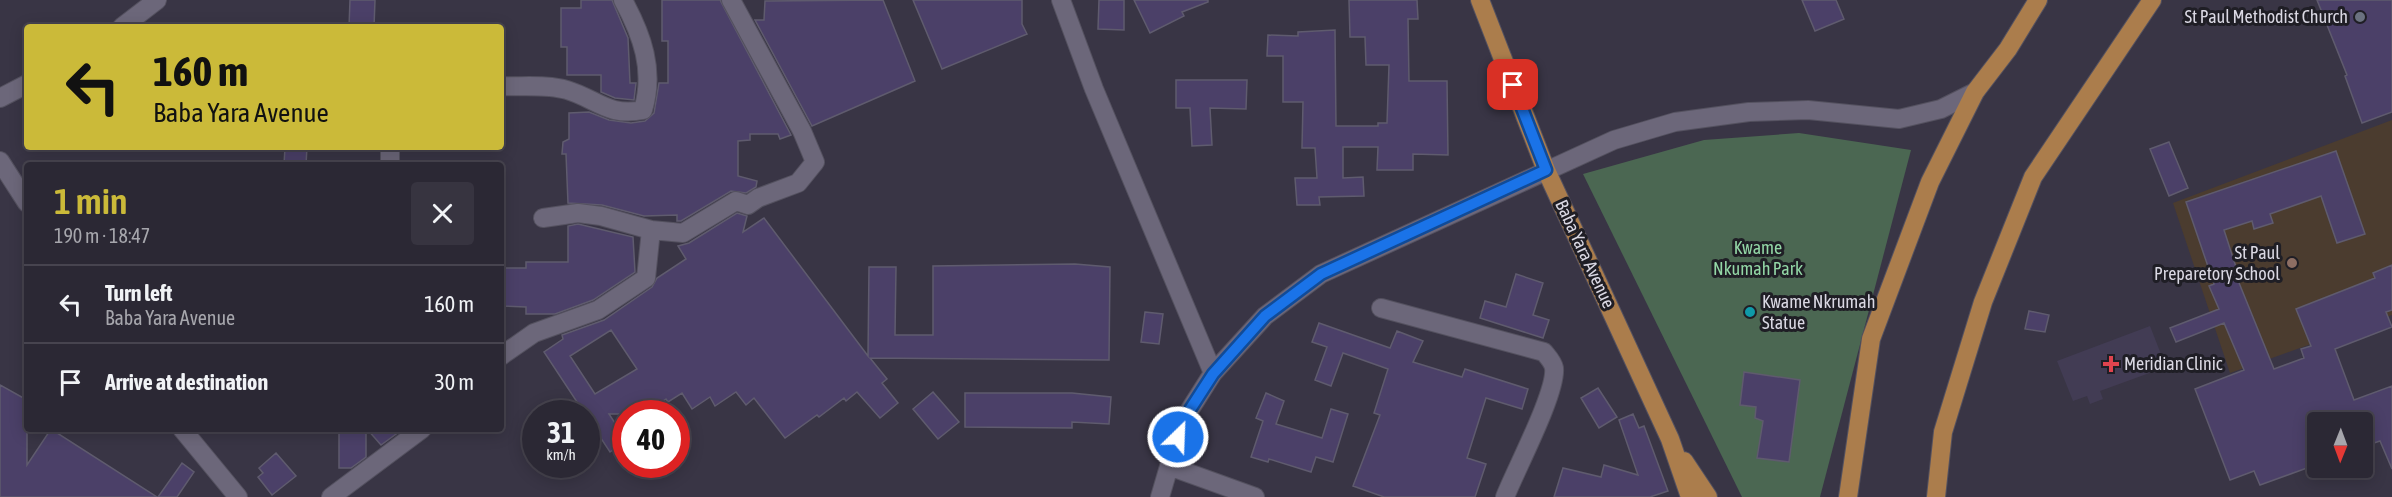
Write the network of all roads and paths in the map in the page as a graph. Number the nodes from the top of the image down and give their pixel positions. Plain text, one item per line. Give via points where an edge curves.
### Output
1 (157, 0) edge
2 (623, 0) edge
3 (731, 0) edge
4 (1061, 0) edge
5 (1480, 0) edge
6 (2038, 0) edge
7 (2152, 0) edge
8 (126, 24) edge
9 (24, 86) edge
10 (504, 86) edge
11 (1975, 92) junction
12 (0, 98) edge
13 (0, 160) edge
14 (1546, 170) junction
15 (24, 197) edge
16 (543, 218) dead end
17 (651, 230) junction
18 (1382, 308) dead end
19 (504, 348) edge
20 (1213, 374) junction
21 (184, 432) edge
22 (418, 432) edge
23 (1670, 439) junction
24 (1169, 466) junction
25 (238, 497) edge
26 (331, 497) edge
27 (1160, 497) edge
28 (1256, 497) edge
29 (1505, 497) edge
30 (1690, 497) edge
31 (1708, 497) edge
32 (1848, 497) edge
33 (1936, 497) edge

1 - 8 street
2 - 10 street via 646,52 649,90 643,110 607,110 566,89
3 - 17 street via 815,162 798,183 748,205 736,201 683,233
4 - 20 street
5 - 14 main road, Baba Yara Avenue
6 - 11 main road
7 - 33 main road via 2033,177 1983,302 1943,432
9 - 12 street
11 - 14 street via 1941,109 1899,119 1808,110 1749,112 1675,122 1614,140
11 - 32 main road via 1930,182 1871,339
13 - 15 street
14 - 20 street via 1321,274 1265,316
14 - 23 main road, Baba Yara Avenue
16 - 17 street via 578,213
17 - 19 street via 646,278 598,310
18 - 29 street via 1544,352 1550,359 1554,368 1551,388
20 - 24 street via 1182,422
21 - 25 street
22 - 26 street
23 - 30 main road, Baba Yara Avenue
23 - 31 main road, Baba Yara Avenue
24 - 27 street
24 - 28 street

